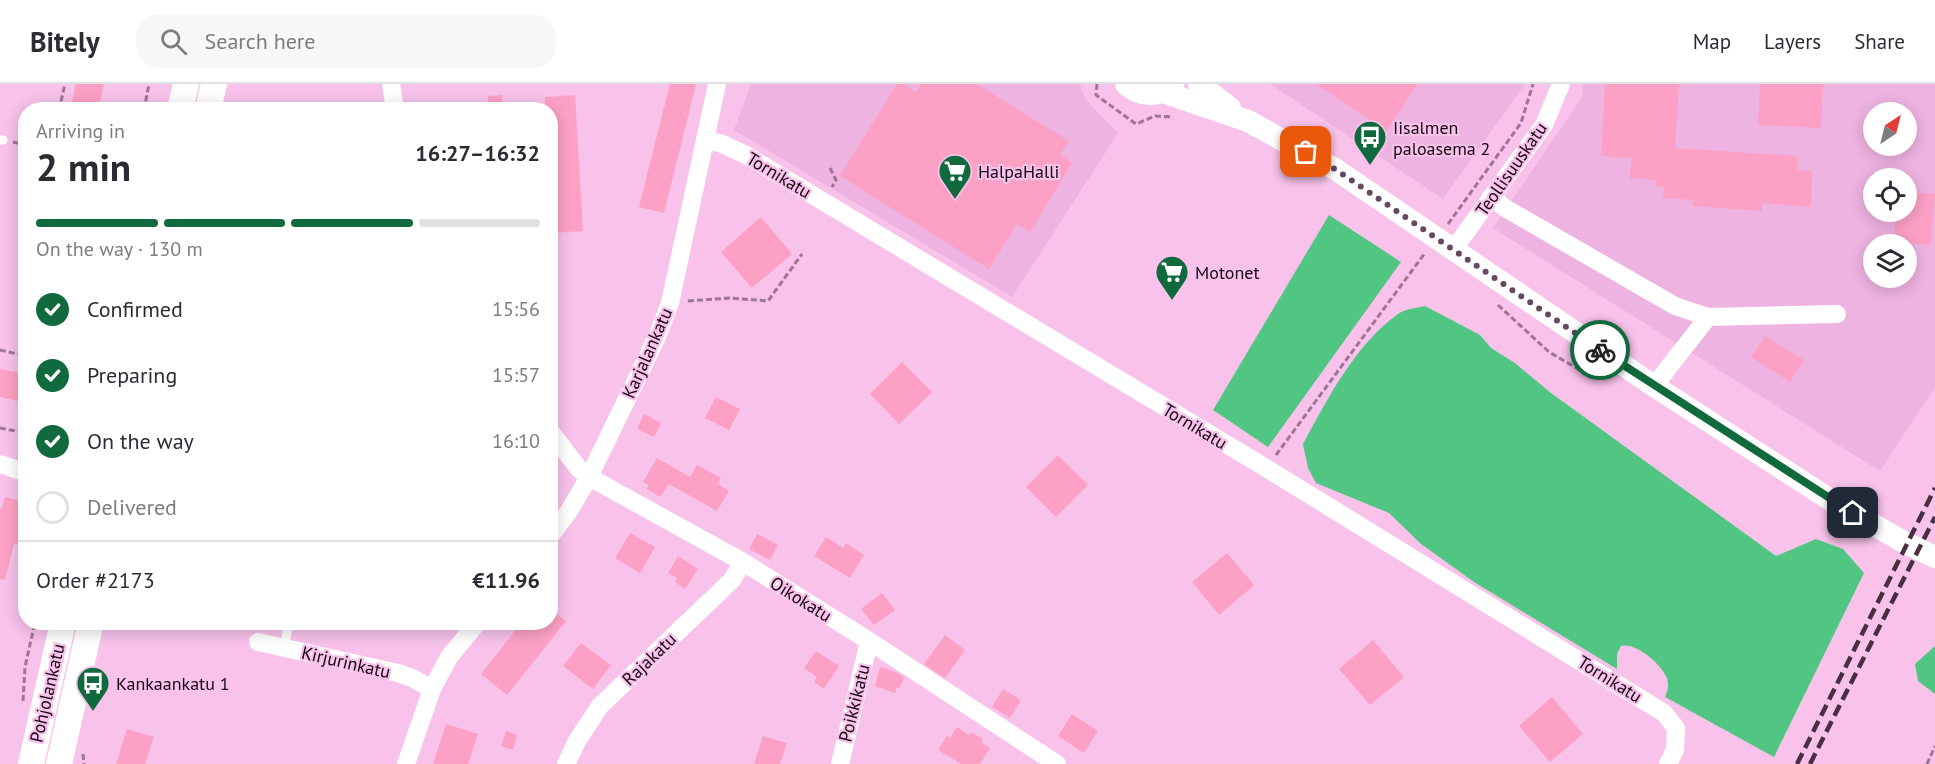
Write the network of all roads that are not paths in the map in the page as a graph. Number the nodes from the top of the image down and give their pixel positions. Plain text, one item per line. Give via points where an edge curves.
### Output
1 (186, 84) edge
2 (214, 84) edge
3 (391, 84) edge
4 (717, 84) edge
5 (1126, 84) edge
6 (1199, 84) edge
7 (1561, 84) edge
8 (1168, 88) edge
9 (182, 102) edge
10 (210, 102) edge
11 (393, 102) edge
12 (1248, 121) junction
13 (705, 141) junction
14 (1491, 197) junction
15 (1445, 244) junction
16 (1836, 314) dead end
17 (1708, 317) junction
18 (1654, 386) junction
19 (558, 441) edge
20 (0, 464) edge
21 (18, 470) edge
22 (589, 477) junction
23 (558, 525) edge
24 (1935, 557) edge
25 (743, 562) junction
26 (61, 630) edge
27 (89, 630) edge
28 (287, 630) edge
29 (471, 630) edge
30 (869, 641) junction
31 (258, 642) dead end
32 (284, 648) junction
33 (432, 688) junction
34 (31, 764) edge
35 (59, 764) edge
36 (406, 764) edge
37 (566, 764) edge
38 (840, 764) edge
39 (1057, 764) edge
40 (1668, 764) edge

1 - 9 main road
2 - 10 main road
3 - 11 street
4 - 13 street, Karjalankatu
5 - 8 street via 1139,93 1155,94
6 - 12 street
7 - 14 street, Teollisuuskatu via 1544,125
8 - 12 street
12 - 15 street via 1335,169
13 - 22 street, Karjalankatu via 670,303
13 - 40 street, Tornikatu via 746,155 1664,713 1676,728 1675,750
14 - 15 street, Teollisuuskatu
14 - 17 street via 1675,306
15 - 18 street
16 - 17 street
17 - 18 street
18 - 24 street via 1837,504
19 - 22 street, Oikokatu
20 - 21 street
22 - 23 street, Karjalankatu
22 - 25 street, Oikokatu
25 - 30 street, Oikokatu
25 - 37 street, Rajakatu via 732,580 600,706
26 - 34 main road, Pohjolankatu
27 - 35 main road, Pohjolankatu
28 - 32 lane
29 - 33 street via 449,657
30 - 38 street, Poikkikatu
30 - 39 street, Oikokatu
31 - 32 street, Kirjurinkatu
32 - 33 street, Kirjurinkatu via 398,673
33 - 36 street

